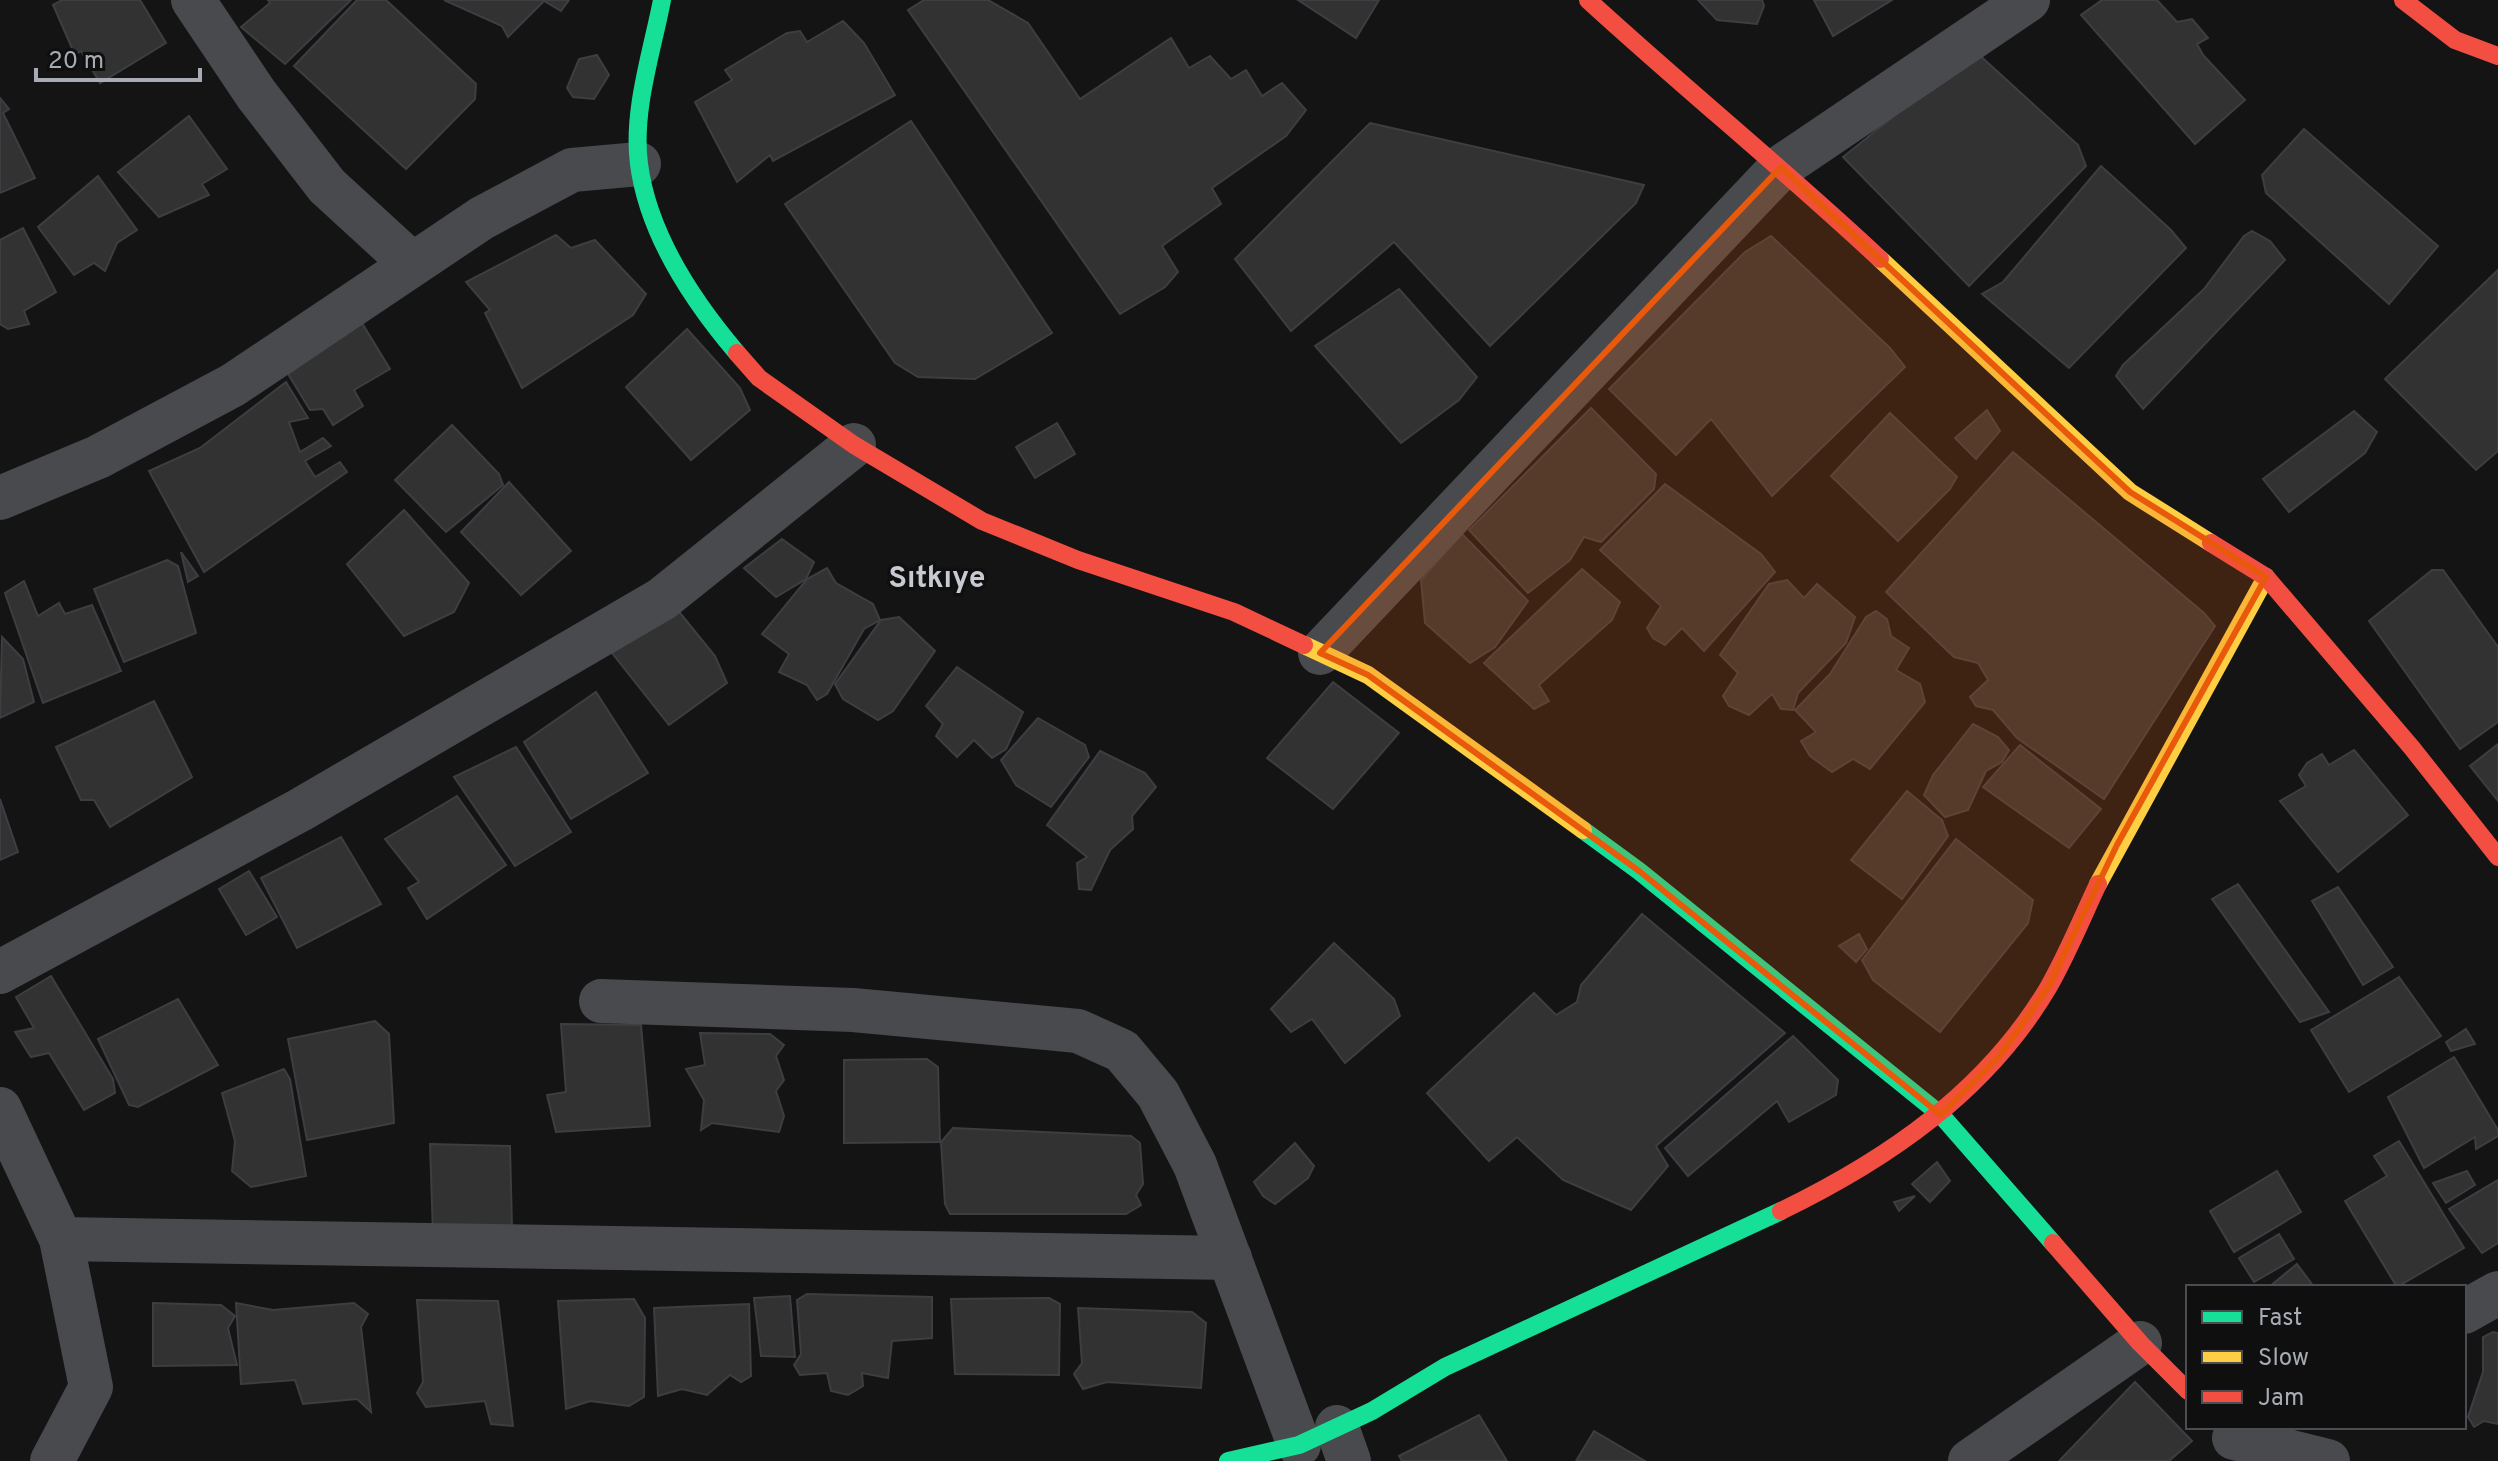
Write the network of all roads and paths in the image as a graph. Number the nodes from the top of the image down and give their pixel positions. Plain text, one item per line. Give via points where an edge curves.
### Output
1 (193, 0) edge
2 (662, 0) edge
3 (1588, 0) edge
4 (2028, 0) edge
5 (2403, 0) edge
6 (2498, 56) edge
7 (639, 164) junction
8 (1781, 167) junction
9 (412, 264) junction
10 (854, 445) junction
11 (0, 498) edge
12 (2266, 577) junction
13 (1320, 653) junction
14 (2498, 857) edge
15 (0, 972) edge
16 (601, 1001) dead end
17 (0, 1109) edge
18 (1941, 1115) junction
19 (61, 1239) junction
20 (1230, 1258) junction
21 (2498, 1293) edge
22 (2466, 1311) edge
23 (2140, 1343) junction
24 (2186, 1389) edge
25 (2240, 1438) edge
26 (1329, 1444) edge
27 (52, 1461) edge
28 (1228, 1461) edge
29 (1970, 1461) edge
30 (2328, 1461) edge

1 - 9 street via 327,186
2 - 7 street via 640,112
3 - 8 street
4 - 8 street
5 - 6 street via 2455,40
7 - 9 street via 572,170 482,218
7 - 10 street via 661,240 709,320 759,378
8 - 12 street via 2130,492
8 - 13 street
9 - 11 street via 233,385 98,457
10 - 13 street via 982,521 1078,560 1234,612
10 - 15 street via 662,599 300,810
12 - 14 street
12 - 18 street via 2117,845 2048,988 2000,1056
13 - 18 street via 1368,675 1639,871
16 - 20 street via 853,1010 1078,1031 1122,1051 1158,1094 1195,1165
17 - 19 street
18 - 23 street
18 - 26 street via 1835,1185 1445,1367
19 - 20 street
19 - 27 street via 91,1387
20 - 26 street
21 - 22 street
23 - 24 street
23 - 29 street
25 - 30 street
26 - 28 street

